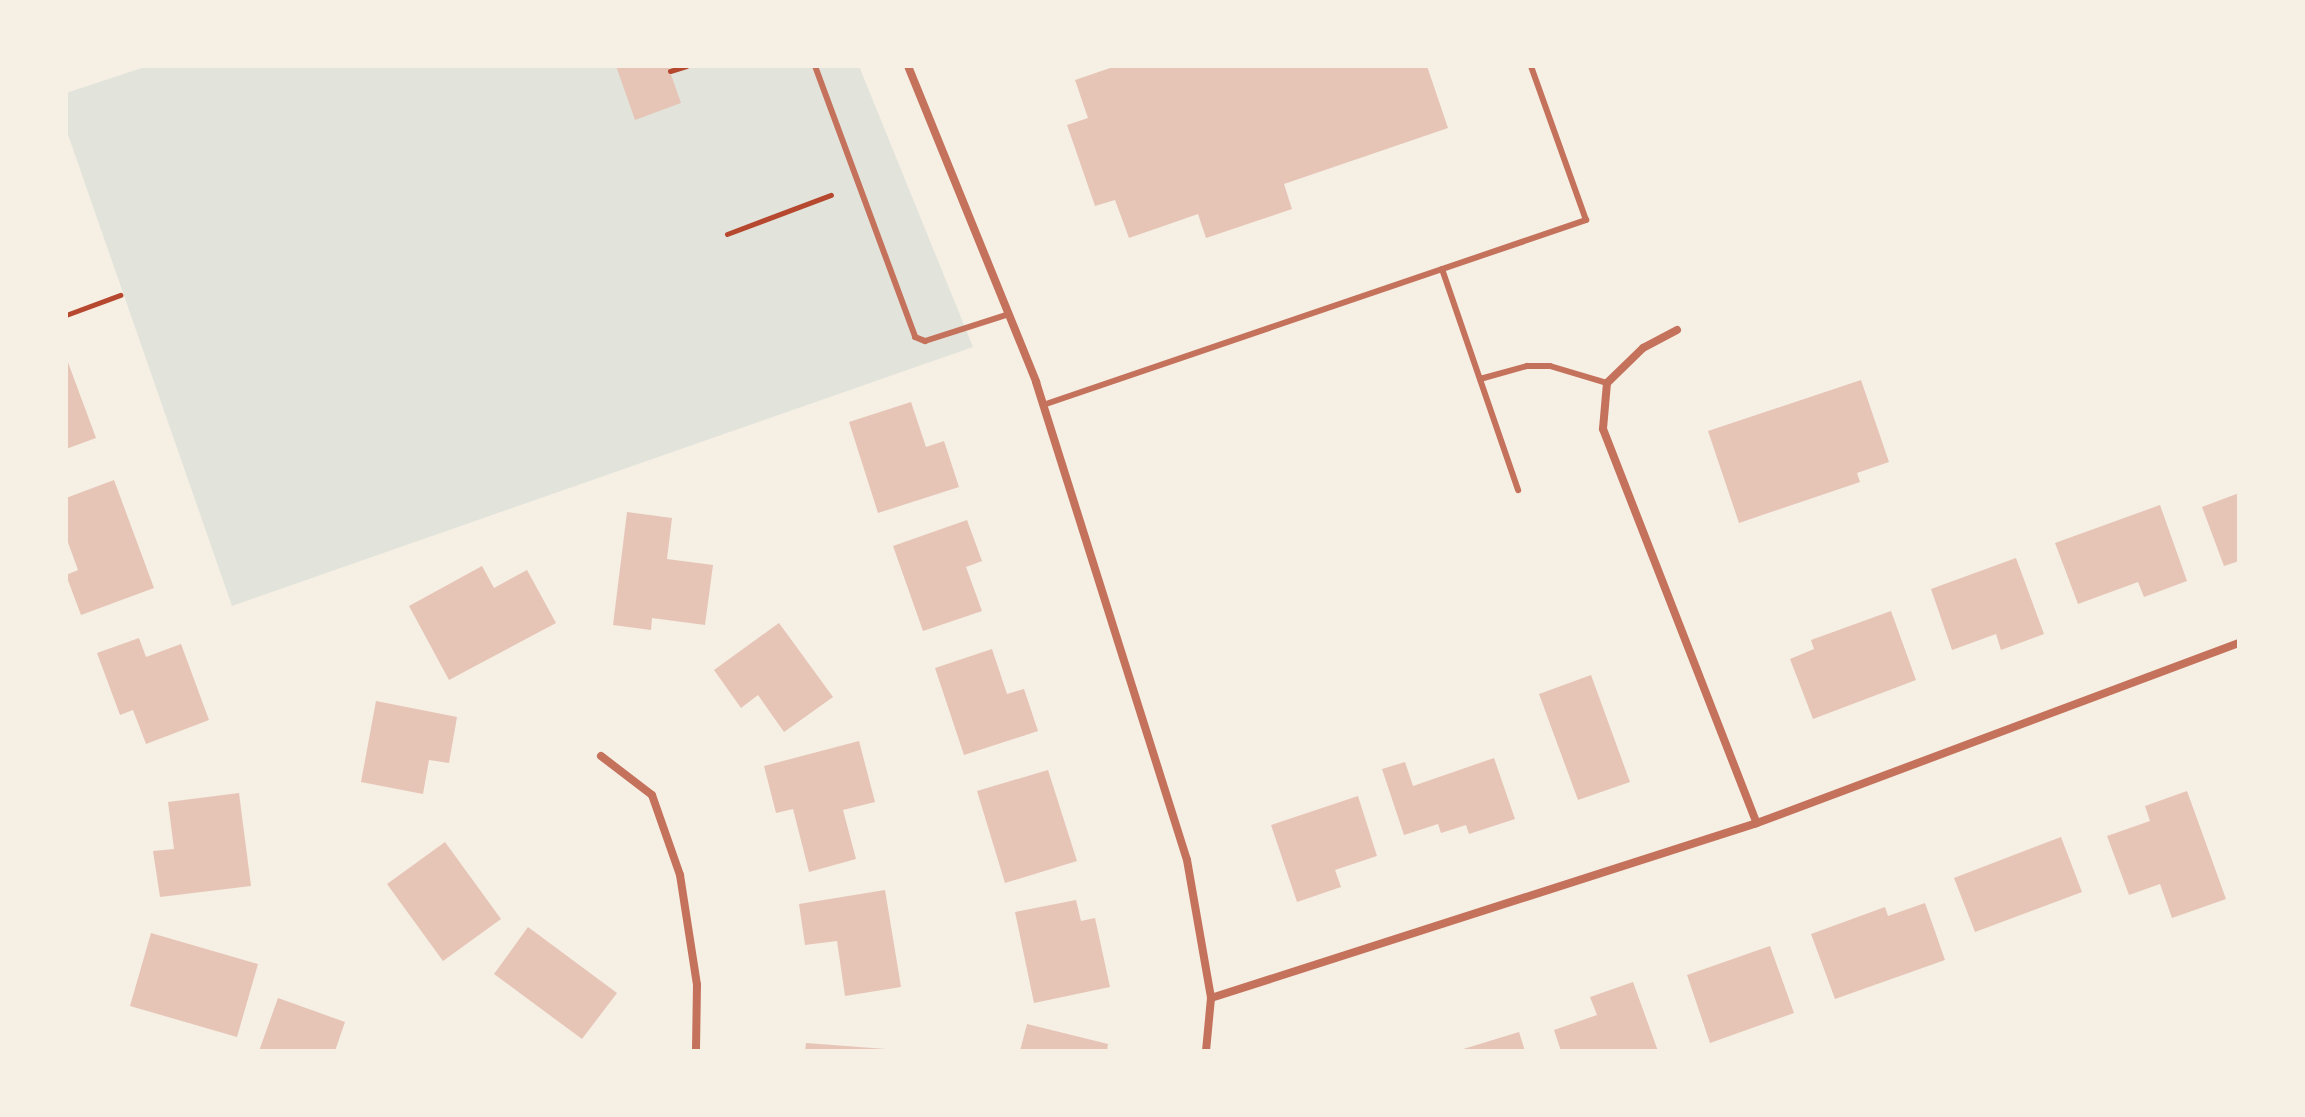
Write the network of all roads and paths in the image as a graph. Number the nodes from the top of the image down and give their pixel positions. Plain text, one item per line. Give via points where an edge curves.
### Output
1 (686, 66) edge
2 (815, 66) edge
3 (908, 66) edge
4 (1531, 66) edge
5 (670, 71) dead end
6 (831, 195) dead end
7 (727, 234) dead end
8 (1442, 269) junction
9 (120, 295) dead end
10 (1009, 314) junction
11 (66, 315) edge
12 (1677, 330) dead end
13 (1480, 379) junction
14 (1607, 383) junction
15 (1043, 405) junction
16 (1518, 490) dead end
17 (2239, 643) edge
18 (601, 756) dead end
19 (1757, 823) junction
20 (1211, 998) junction
21 (696, 1051) edge
22 (1206, 1051) edge

1 - 5 path
2 - 10 lane via 915,337 925,341
3 - 10 street
4 - 8 lane via 1586,220
6 - 7 path
8 - 13 lane
8 - 15 lane
9 - 11 path
10 - 15 street
12 - 14 street via 1643,348
13 - 14 lane via 1527,366 1550,366
13 - 16 lane
14 - 19 street via 1603,429
15 - 20 street via 1187,860
17 - 19 street
18 - 21 street via 652,795 680,875 697,985
19 - 20 street
20 - 22 street

